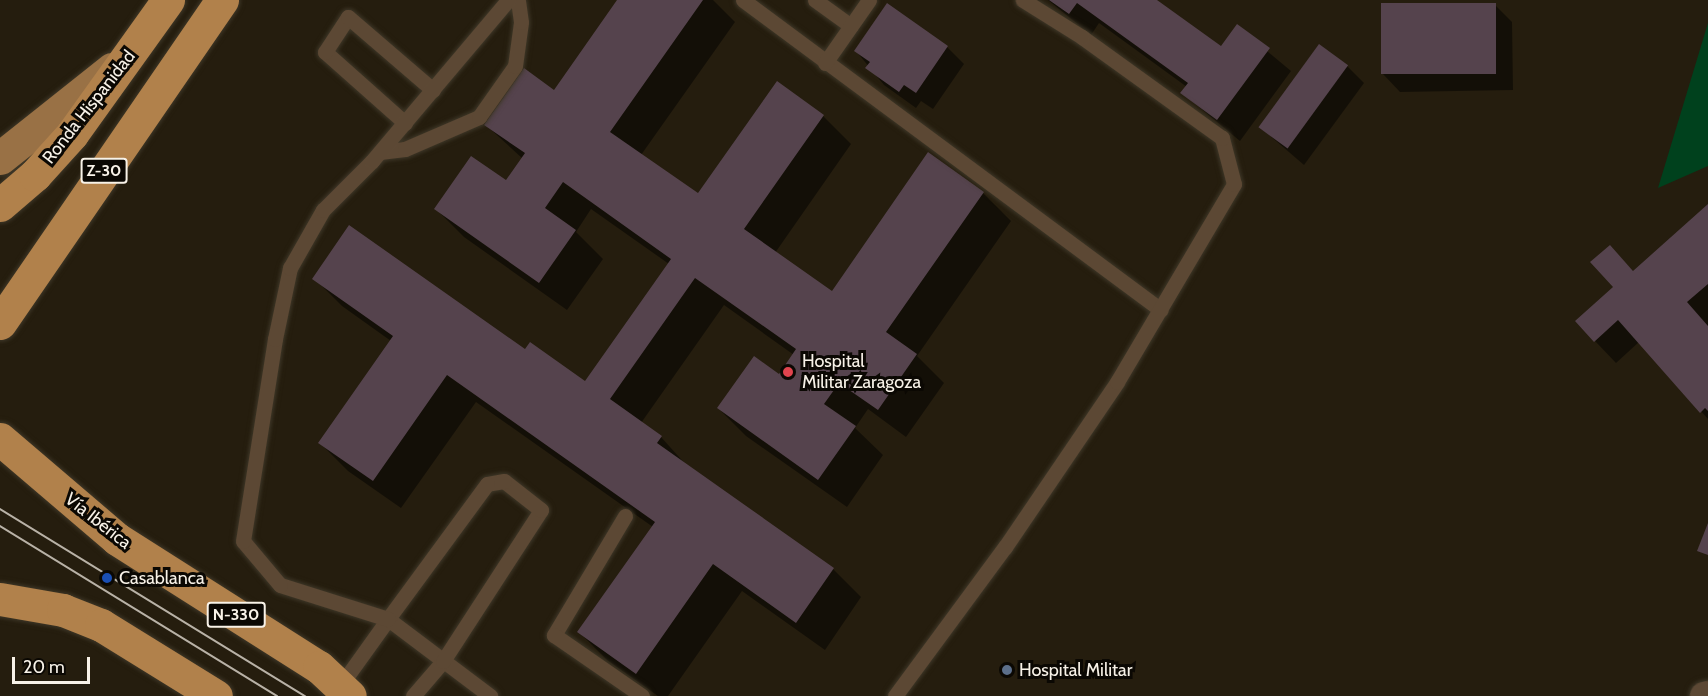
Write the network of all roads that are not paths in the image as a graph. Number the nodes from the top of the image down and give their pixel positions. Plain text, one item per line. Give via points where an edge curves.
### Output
1 (168, 0) edge
2 (238, 0) edge
3 (508, 0) edge
4 (518, 0) edge
5 (743, 0) edge
6 (815, 0) edge
7 (868, 0) edge
8 (1023, 0) edge
9 (215, 10) edge
10 (851, 26) junction
11 (132, 52) junction
12 (825, 63) junction
13 (433, 90) junction
14 (405, 123) junction
15 (380, 152) junction
16 (0, 158) edge
17 (0, 205) edge
18 (1161, 310) junction
19 (0, 323) edge
20 (0, 439) edge
21 (625, 516) dead end
22 (0, 599) edge
23 (388, 619) junction
24 (443, 661) junction
25 (345, 691) edge
26 (216, 696) edge
27 (413, 696) edge
28 (490, 696) edge
29 (642, 696) edge
30 (895, 696) edge

1 - 11 highway, Ronda Hispanidad / Z-30
2 - 9 lane
3 - 13 lane
4 - 15 lane via 521,22 515,66 479,117 405,149
5 - 12 lane
6 - 10 lane
7 - 10 lane
8 - 18 lane via 1082,37 1222,138 1234,184
9 - 19 highway, Z-30
10 - 12 lane
11 - 16 main road
11 - 17 highway, Ronda Hispanidad / Z-30 via 72,134 35,175
12 - 18 lane
13 - 14 lane
13 - 14 lane via 348,17 325,52
14 - 15 lane
15 - 23 lane via 323,210 291,268 275,339 243,541 280,585
18 - 30 lane via 1005,547
20 - 25 highway, Vía Ibérica / N-330 via 117,539 319,667
21 - 29 lane via 554,635
22 - 26 highway via 63,610 101,625
23 - 24 lane
23 - 24 lane via 487,484 504,481 541,510
23 - 25 lane
24 - 27 lane
24 - 28 lane

